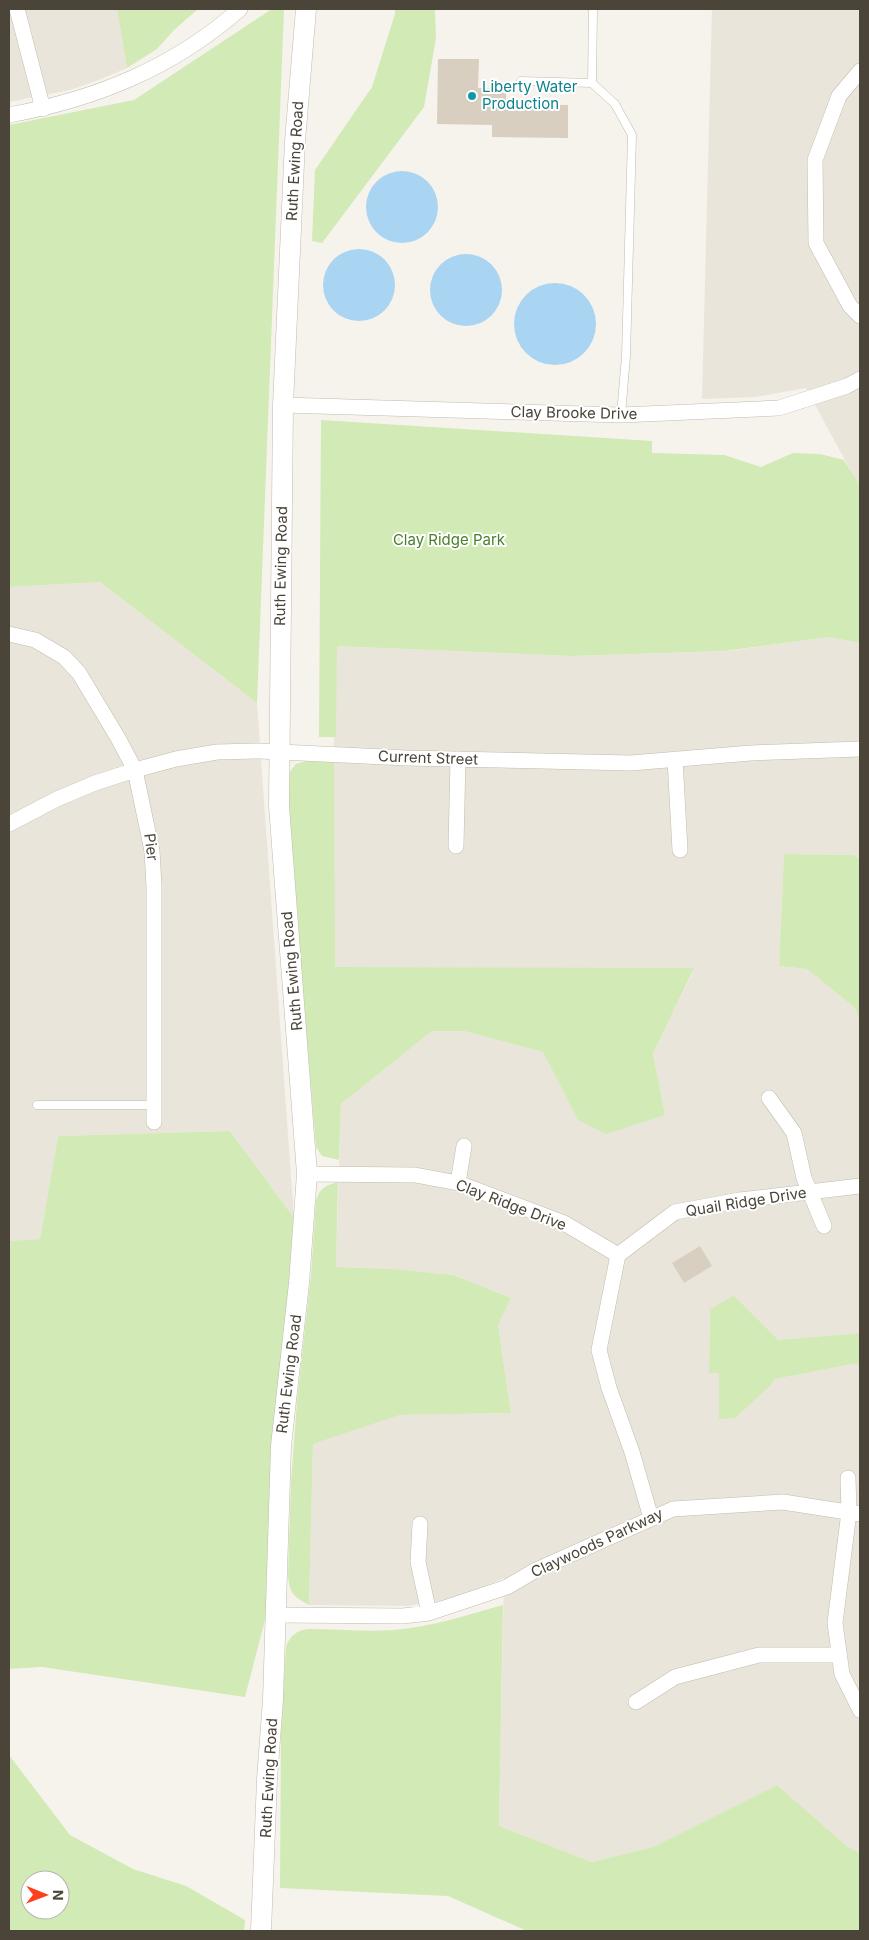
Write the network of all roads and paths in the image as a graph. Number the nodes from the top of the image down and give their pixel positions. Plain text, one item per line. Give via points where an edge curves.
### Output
1 (17, 9) edge
2 (240, 9) edge
3 (306, 9) edge
4 (593, 9) edge
5 (860, 71) edge
6 (521, 81) dead end
7 (592, 83) junction
8 (43, 109) junction
9 (9, 115) edge
10 (860, 316) edge
11 (860, 378) edge
12 (283, 405) junction
13 (622, 415) junction
14 (9, 634) edge
15 (860, 749) edge
16 (279, 752) junction
17 (458, 759) junction
18 (675, 759) junction
19 (135, 770) junction
20 (9, 824) edge
21 (456, 846) dead end
22 (680, 850) dead end
23 (769, 1098) dead end
24 (37, 1105) dead end
25 (154, 1106) junction
26 (154, 1122) dead end
27 (464, 1146) dead end
28 (308, 1174) junction
29 (458, 1183) junction
30 (860, 1186) edge
31 (809, 1192) junction
32 (824, 1226) dead end
33 (618, 1256) junction
34 (848, 1478) dead end
35 (855, 1513) edge
36 (651, 1518) junction
37 (420, 1524) dead end
38 (429, 1613) junction
39 (276, 1615) junction
40 (839, 1655) junction
41 (636, 1702) dead end
42 (860, 1710) edge
43 (261, 1931) edge

1 - 8 street
2 - 8 street via 191,47 159,66 117,86
3 - 12 street, Ruth Ewing Road via 295,141
4 - 7 lane
5 - 10 street via 840,96 815,160 816,243 850,306
6 - 7 lane
7 - 13 lane via 615,104 632,135 627,346
8 - 9 street
11 - 13 street, Clay Brooke Drive via 847,386 779,408
12 - 13 street, Clay Brooke Drive
12 - 16 street, Ruth Ewing Road
14 - 19 street, Pier via 36,640 64,656 79,673
15 - 18 street, Current Street
16 - 17 street, Current Street
16 - 19 street, Current Street via 217,752
16 - 28 street, Ruth Ewing Road via 280,828
17 - 18 street, Current Street via 630,762
17 - 21 street
18 - 22 street
19 - 20 street, Current Street via 57,799
19 - 25 street, Pier via 152,851 154,886
23 - 31 street via 794,1133
24 - 25 lane
25 - 26 street, Pier
27 - 29 street
28 - 29 street, Clay Ridge Drive via 415,1175
28 - 39 street, Ruth Ewing Road via 281,1446
29 - 33 street, Clay Ridge Drive via 564,1223
30 - 31 street, Quail Ridge Drive
31 - 32 street
31 - 33 street, Quail Ridge Drive via 675,1212
33 - 36 street via 599,1350
34 - 35 street
35 - 36 street, Claywoods Parkway via 783,1502 673,1509
35 - 40 street via 835,1623
36 - 38 street, Claywoods Parkway via 536,1570 507,1587
37 - 38 street via 418,1562
38 - 39 street, Claywoods Parkway via 404,1616
39 - 43 street, Ruth Ewing Road
40 - 41 street via 759,1655 675,1677
40 - 42 street via 842,1674

